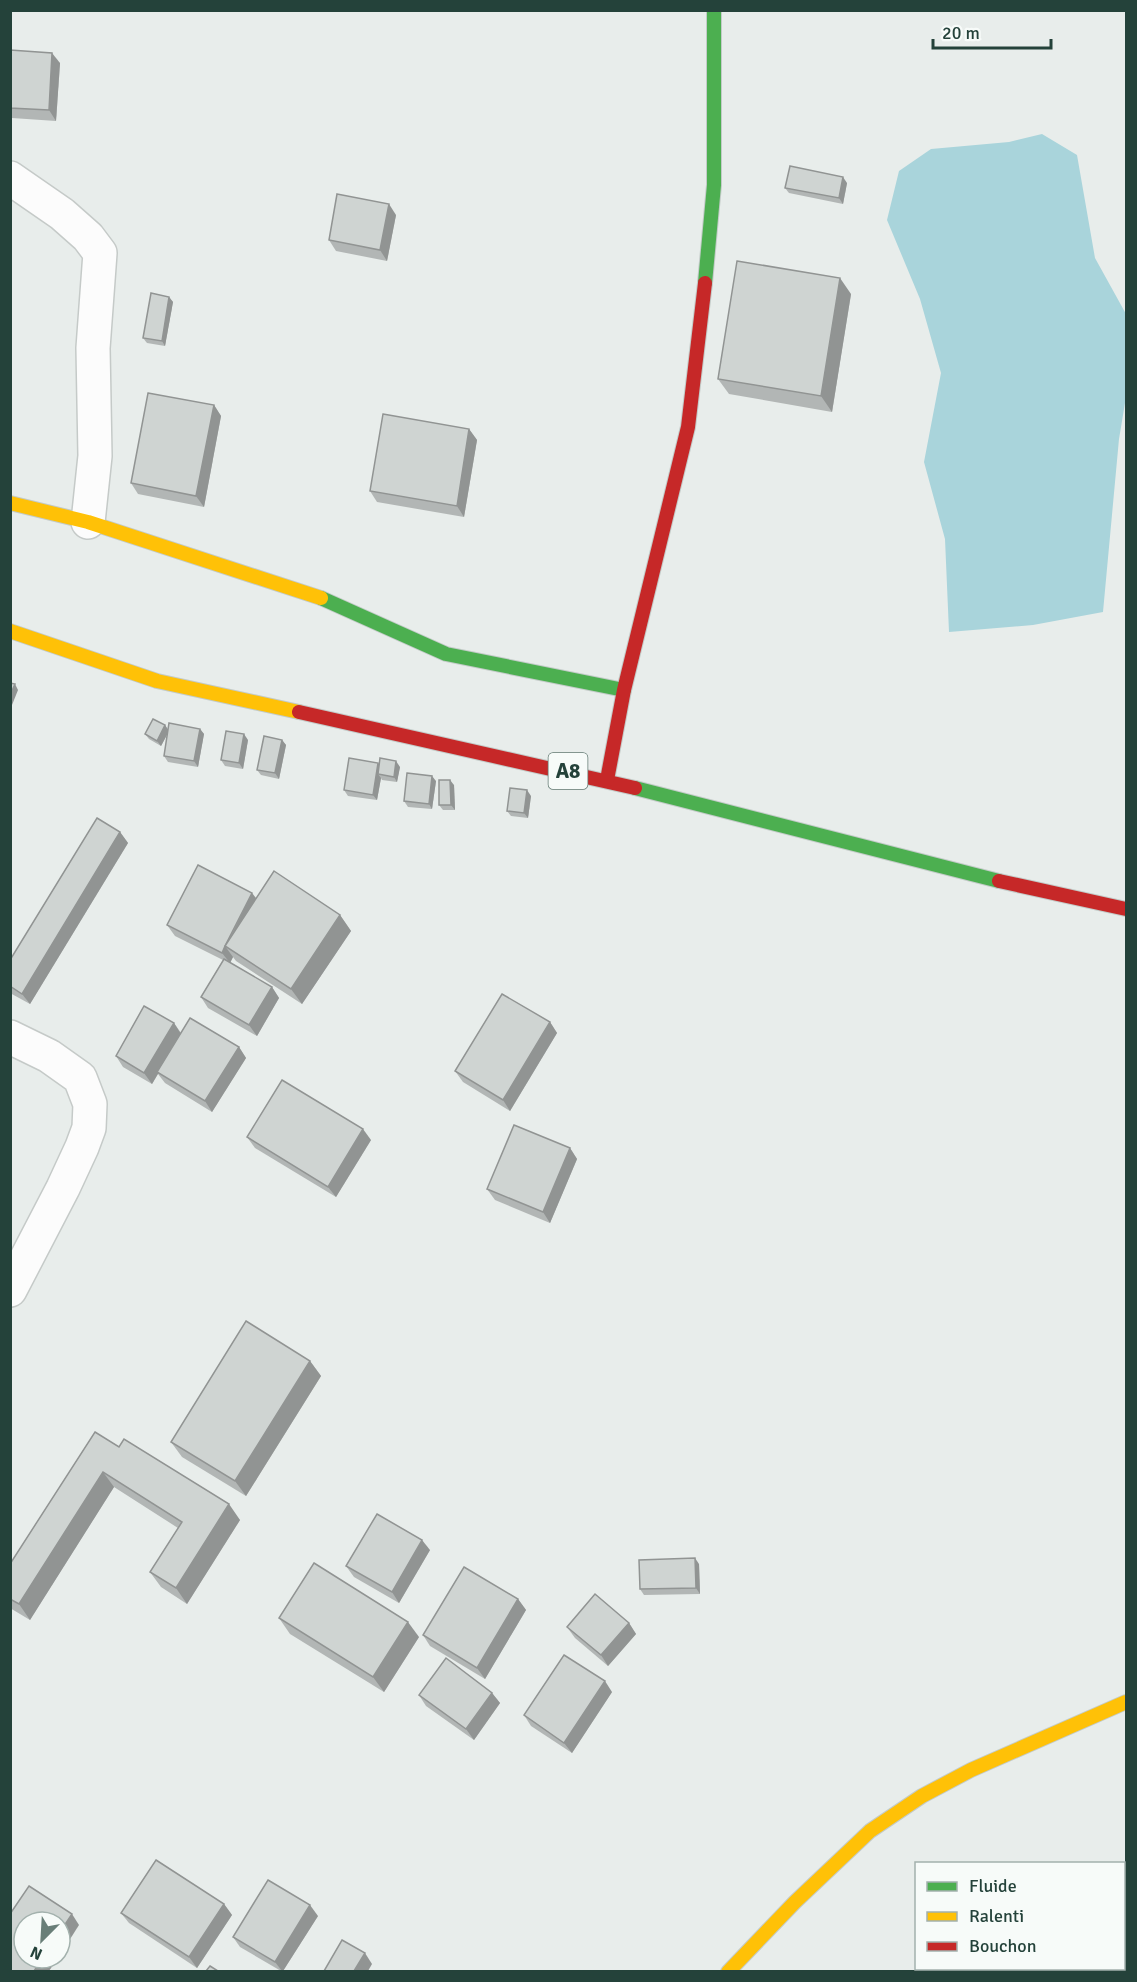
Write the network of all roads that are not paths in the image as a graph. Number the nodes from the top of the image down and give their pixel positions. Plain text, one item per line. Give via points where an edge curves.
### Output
1 (714, 10) edge
2 (10, 178) edge
3 (10, 503) edge
4 (88, 522) junction
5 (10, 632) edge
6 (624, 690) junction
7 (607, 780) junction
8 (1126, 909) edge
9 (10, 1037) edge
10 (10, 1290) edge
11 (1126, 1702) edge
12 (728, 1971) edge

1 - 6 street via 714,185 688,427
2 - 4 street via 62,214 100,253 93,348 95,456
3 - 4 street
4 - 6 street via 316,596 446,654
5 - 7 street, A8 via 157,681
6 - 7 street
7 - 8 street, A8 via 972,875
9 - 10 street via 49,1056 80,1078 90,1104 89,1128 82,1147
11 - 12 street via 971,1770 922,1796 870,1831

